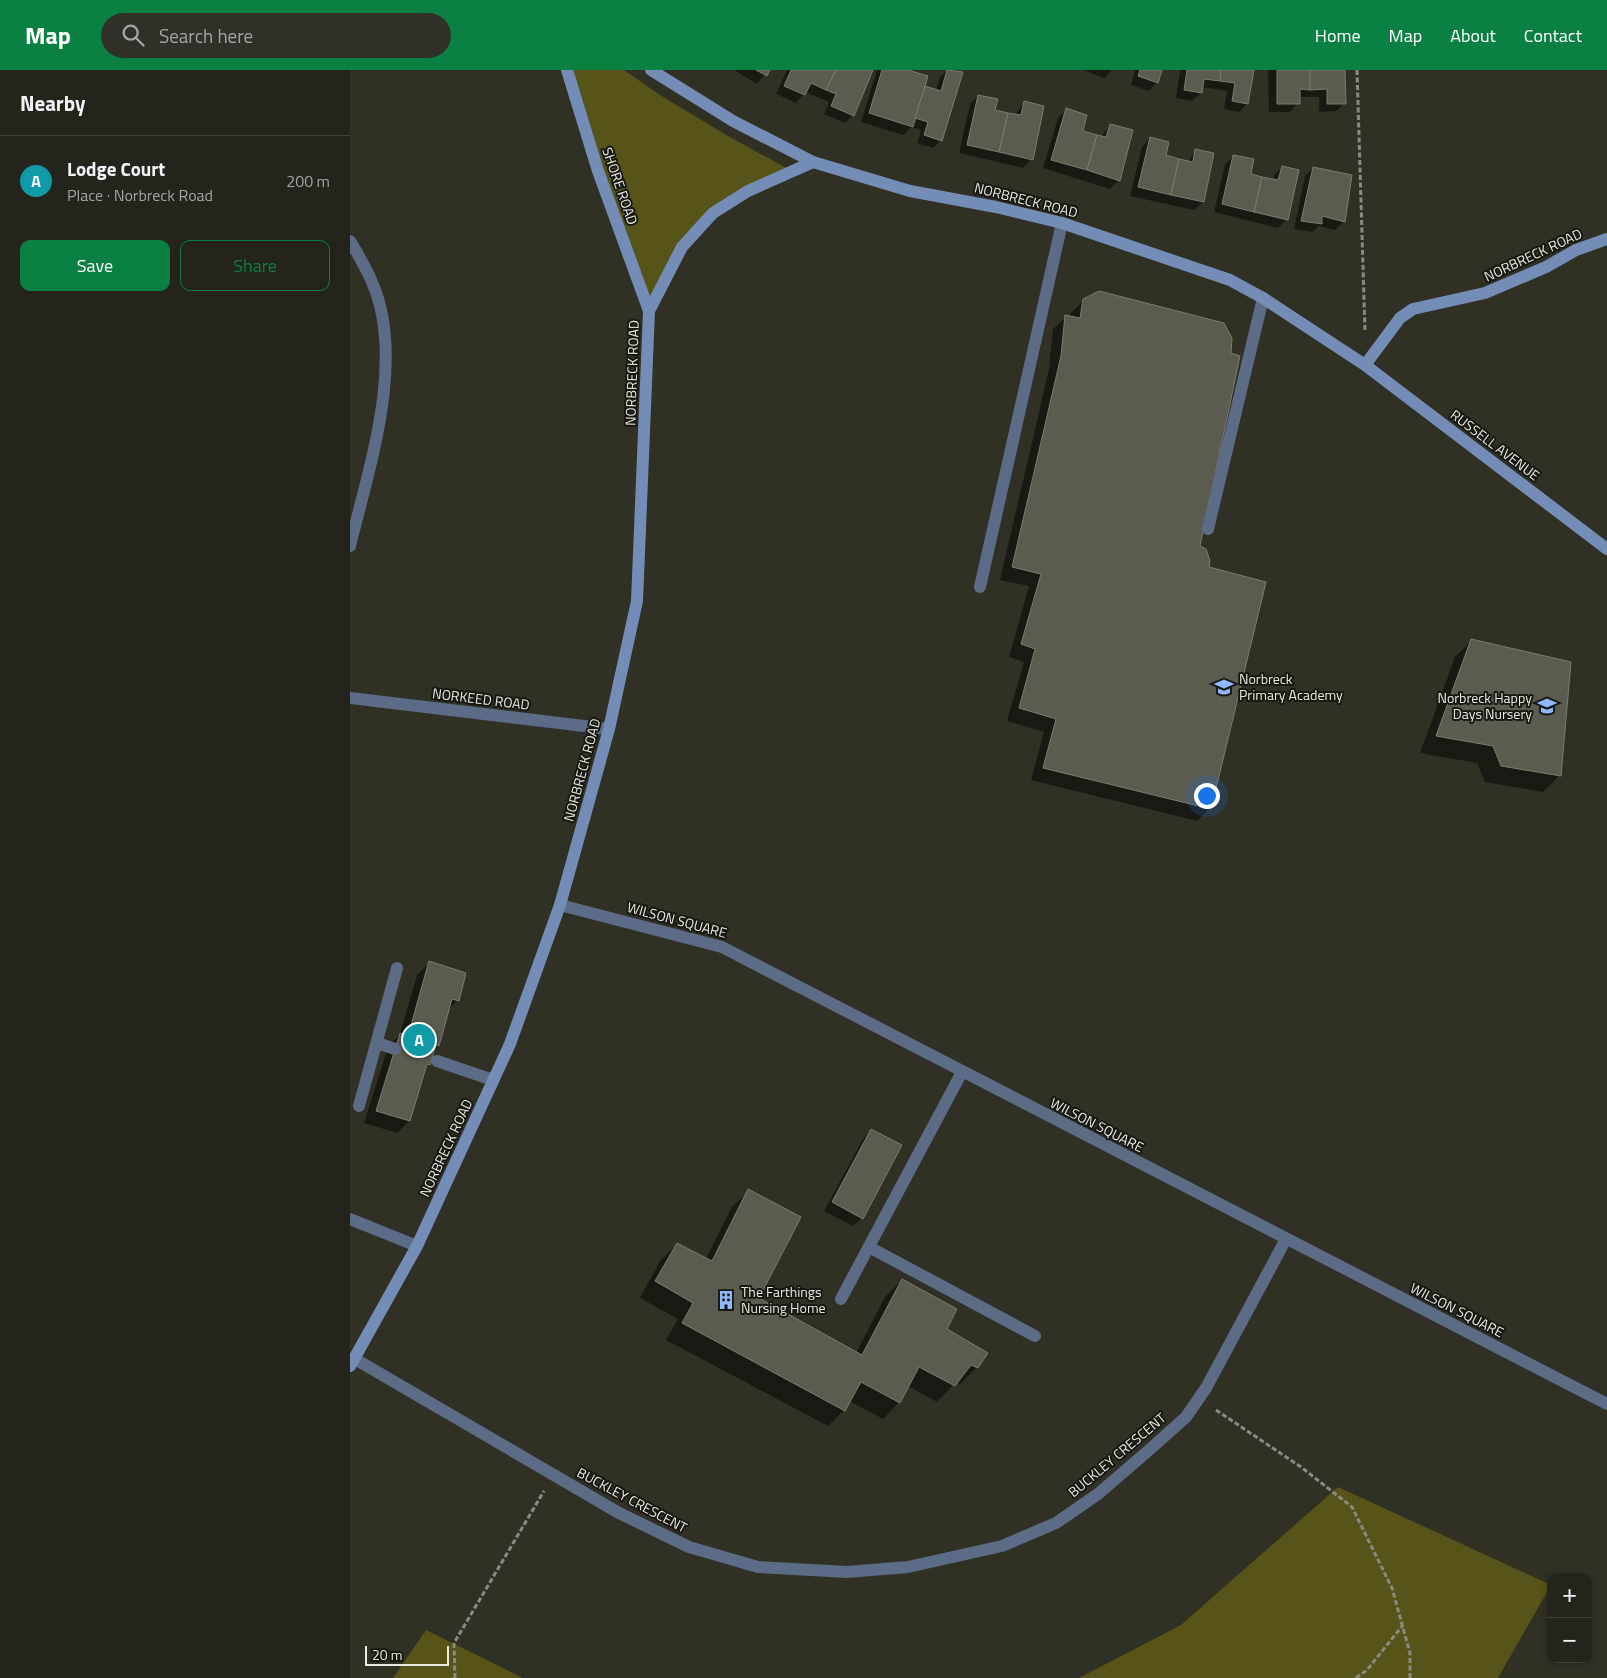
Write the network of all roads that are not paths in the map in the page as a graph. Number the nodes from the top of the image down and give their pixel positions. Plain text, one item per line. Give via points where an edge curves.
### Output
1 (567, 70) edge
2 (651, 70) edge
3 (813, 162) junction
4 (1062, 223) junction
5 (1607, 239) edge
6 (350, 241) edge
7 (1263, 298) junction
8 (650, 311) junction
9 (1366, 365) junction
10 (1208, 529) dead end
11 (350, 546) edge
12 (1607, 549) edge
13 (980, 587) dead end
14 (350, 698) edge
15 (609, 729) junction
16 (560, 905) junction
17 (397, 968) dead end
18 (377, 1044) junction
19 (396, 1049) dead end
20 (437, 1061) dead end
21 (962, 1072) junction
22 (493, 1080) junction
23 (359, 1106) dead end
24 (350, 1219) edge
25 (1286, 1239) junction
26 (417, 1246) junction
27 (869, 1247) junction
28 (842, 1299) dead end
29 (1035, 1336) dead end
30 (352, 1363) edge
31 (1607, 1404) edge

1 - 8 street, SHORE ROAD via 598,171
2 - 3 street via 733,121
3 - 4 street, NORBRECK ROAD via 910,191
3 - 8 street, NORBRECK ROAD via 748,190 713,213 682,247
4 - 7 street, NORBRECK ROAD via 1230,280
4 - 13 street
5 - 9 street, NORBRECK ROAD via 1576,250 1546,268 1486,293 1413,309 1400,318
6 - 11 street via 372,283 382,318 385,347 381,411
7 - 9 street, NORBRECK ROAD
7 - 10 street
8 - 15 street, NORBRECK ROAD via 637,601
9 - 12 street, RUSSELL AVENUE
14 - 15 street, NORKEED ROAD
15 - 16 street, NORBRECK ROAD
16 - 21 street, WILSON SQUARE via 722,946
16 - 22 street, NORBRECK ROAD via 510,1044
17 - 18 street
18 - 19 street
18 - 23 street
20 - 22 street
21 - 25 street, WILSON SQUARE
21 - 27 street
22 - 26 street, NORBRECK ROAD
24 - 26 street
25 - 30 street, BUCKLEY CRESCENT via 1199,1398 1186,1417 1148,1452 1098,1494 1056,1523 1002,1546 908,1568 848,1572 758,1567 689,1547 619,1513
25 - 31 street, WILSON SQUARE
26 - 30 street, NORBRECK ROAD
27 - 28 street
27 - 29 street

